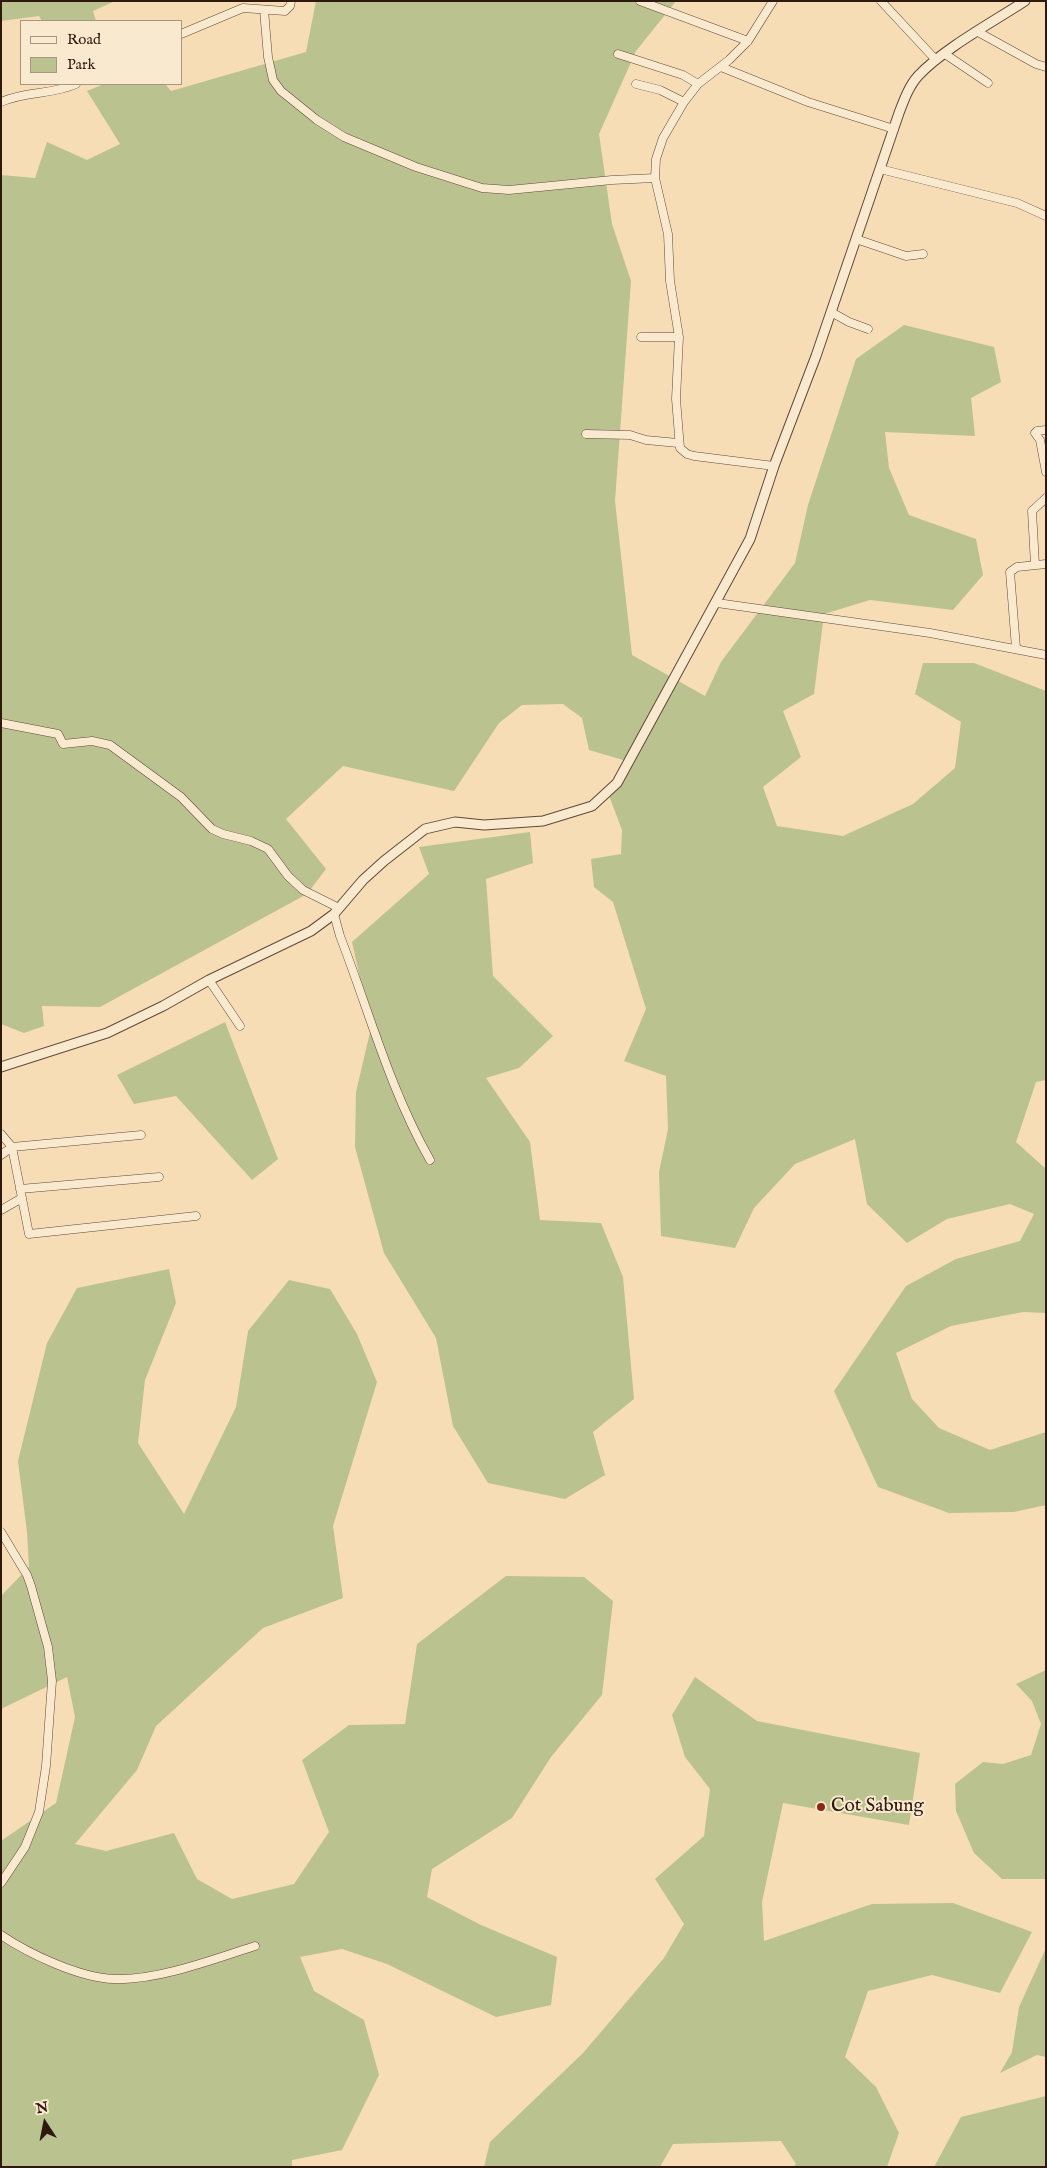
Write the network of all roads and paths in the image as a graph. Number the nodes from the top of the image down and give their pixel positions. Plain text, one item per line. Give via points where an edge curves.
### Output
1 (291, 1) edge
2 (640, 1) edge
3 (773, 1) edge
4 (881, 1) edge
5 (1025, 1) edge
6 (264, 10) junction
7 (978, 32) junction
8 (182, 34) edge
9 (748, 41) junction
10 (618, 54) dead end
11 (945, 54) junction
12 (936, 60) junction
13 (721, 67) junction
14 (1046, 67) edge
15 (636, 84) dead end
16 (698, 84) junction
17 (988, 84) dead end
18 (73, 85) edge
19 (1, 102) edge
20 (684, 102) junction
21 (894, 129) junction
22 (880, 169) junction
23 (655, 178) junction
24 (1046, 216) edge
25 (856, 239) junction
26 (923, 254) dead end
27 (831, 312) junction
28 (868, 329) dead end
29 (641, 337) dead end
30 (679, 337) junction
31 (1046, 430) edge
32 (586, 434) dead end
33 (678, 443) junction
34 (774, 466) junction
35 (1046, 472) edge
36 (1046, 498) edge
37 (1046, 564) edge
38 (1035, 565) junction
39 (717, 602) junction
40 (1016, 648) junction
41 (1046, 655) edge
42 (1, 723) edge
43 (337, 911) junction
44 (209, 980) junction
45 (240, 1026) dead end
46 (1, 1067) edge
47 (1, 1134) edge
48 (141, 1135) dead end
49 (12, 1147) junction
50 (1, 1155) edge
51 (430, 1160) dead end
52 (159, 1177) dead end
53 (21, 1194) junction
54 (1, 1210) edge
55 (196, 1216) dead end
56 (1, 1532) edge
57 (1, 1883) edge
58 (1, 1935) edge
59 (255, 1946) dead end

1 - 6 street via 285,11
2 - 9 street
3 - 9 street
4 - 12 street
5 - 7 street
6 - 8 street via 237,10
6 - 23 street via 271,75 276,86 316,120 344,137 416,168 494,190
7 - 11 street
7 - 14 street
9 - 13 street
10 - 16 street via 682,75
11 - 12 street
11 - 17 street
12 - 21 street via 910,87
13 - 16 street
13 - 21 street via 808,102
15 - 20 street via 660,90
16 - 20 street
18 - 19 street via 60,90 18,95
20 - 23 street via 663,138 656,159
21 - 22 street
22 - 24 street via 1017,203
22 - 25 street
23 - 30 street via 668,234 669,267
25 - 26 street via 906,256
25 - 27 street
27 - 28 street
27 - 34 street
29 - 30 street
30 - 33 street
31 - 35 street via 1035,434 1040,440
32 - 33 street via 630,435
33 - 34 street via 682,451 694,456
34 - 39 street via 750,539
36 - 38 street via 1032,511
37 - 38 street
38 - 40 street via 1017,567 1010,572
39 - 40 street
39 - 43 street via 617,783 592,806 544,821 484,825 455,822 425,829 363,880
40 - 41 street
42 - 43 street via 58,734 63,744 92,741 110,746 182,797 212,829 268,848 288,876 303,890
43 - 44 street via 311,931
43 - 51 street via 340,936 400,1099
44 - 45 street
44 - 46 street via 108,1033
47 - 49 street
48 - 49 street
49 - 50 street
49 - 53 street
52 - 53 street
53 - 54 street
53 - 55 street via 29,1234
56 - 57 street via 31,1586 48,1647 52,1681 40,1812 25,1847
58 - 59 street via 34,1955 114,1979 165,1973

